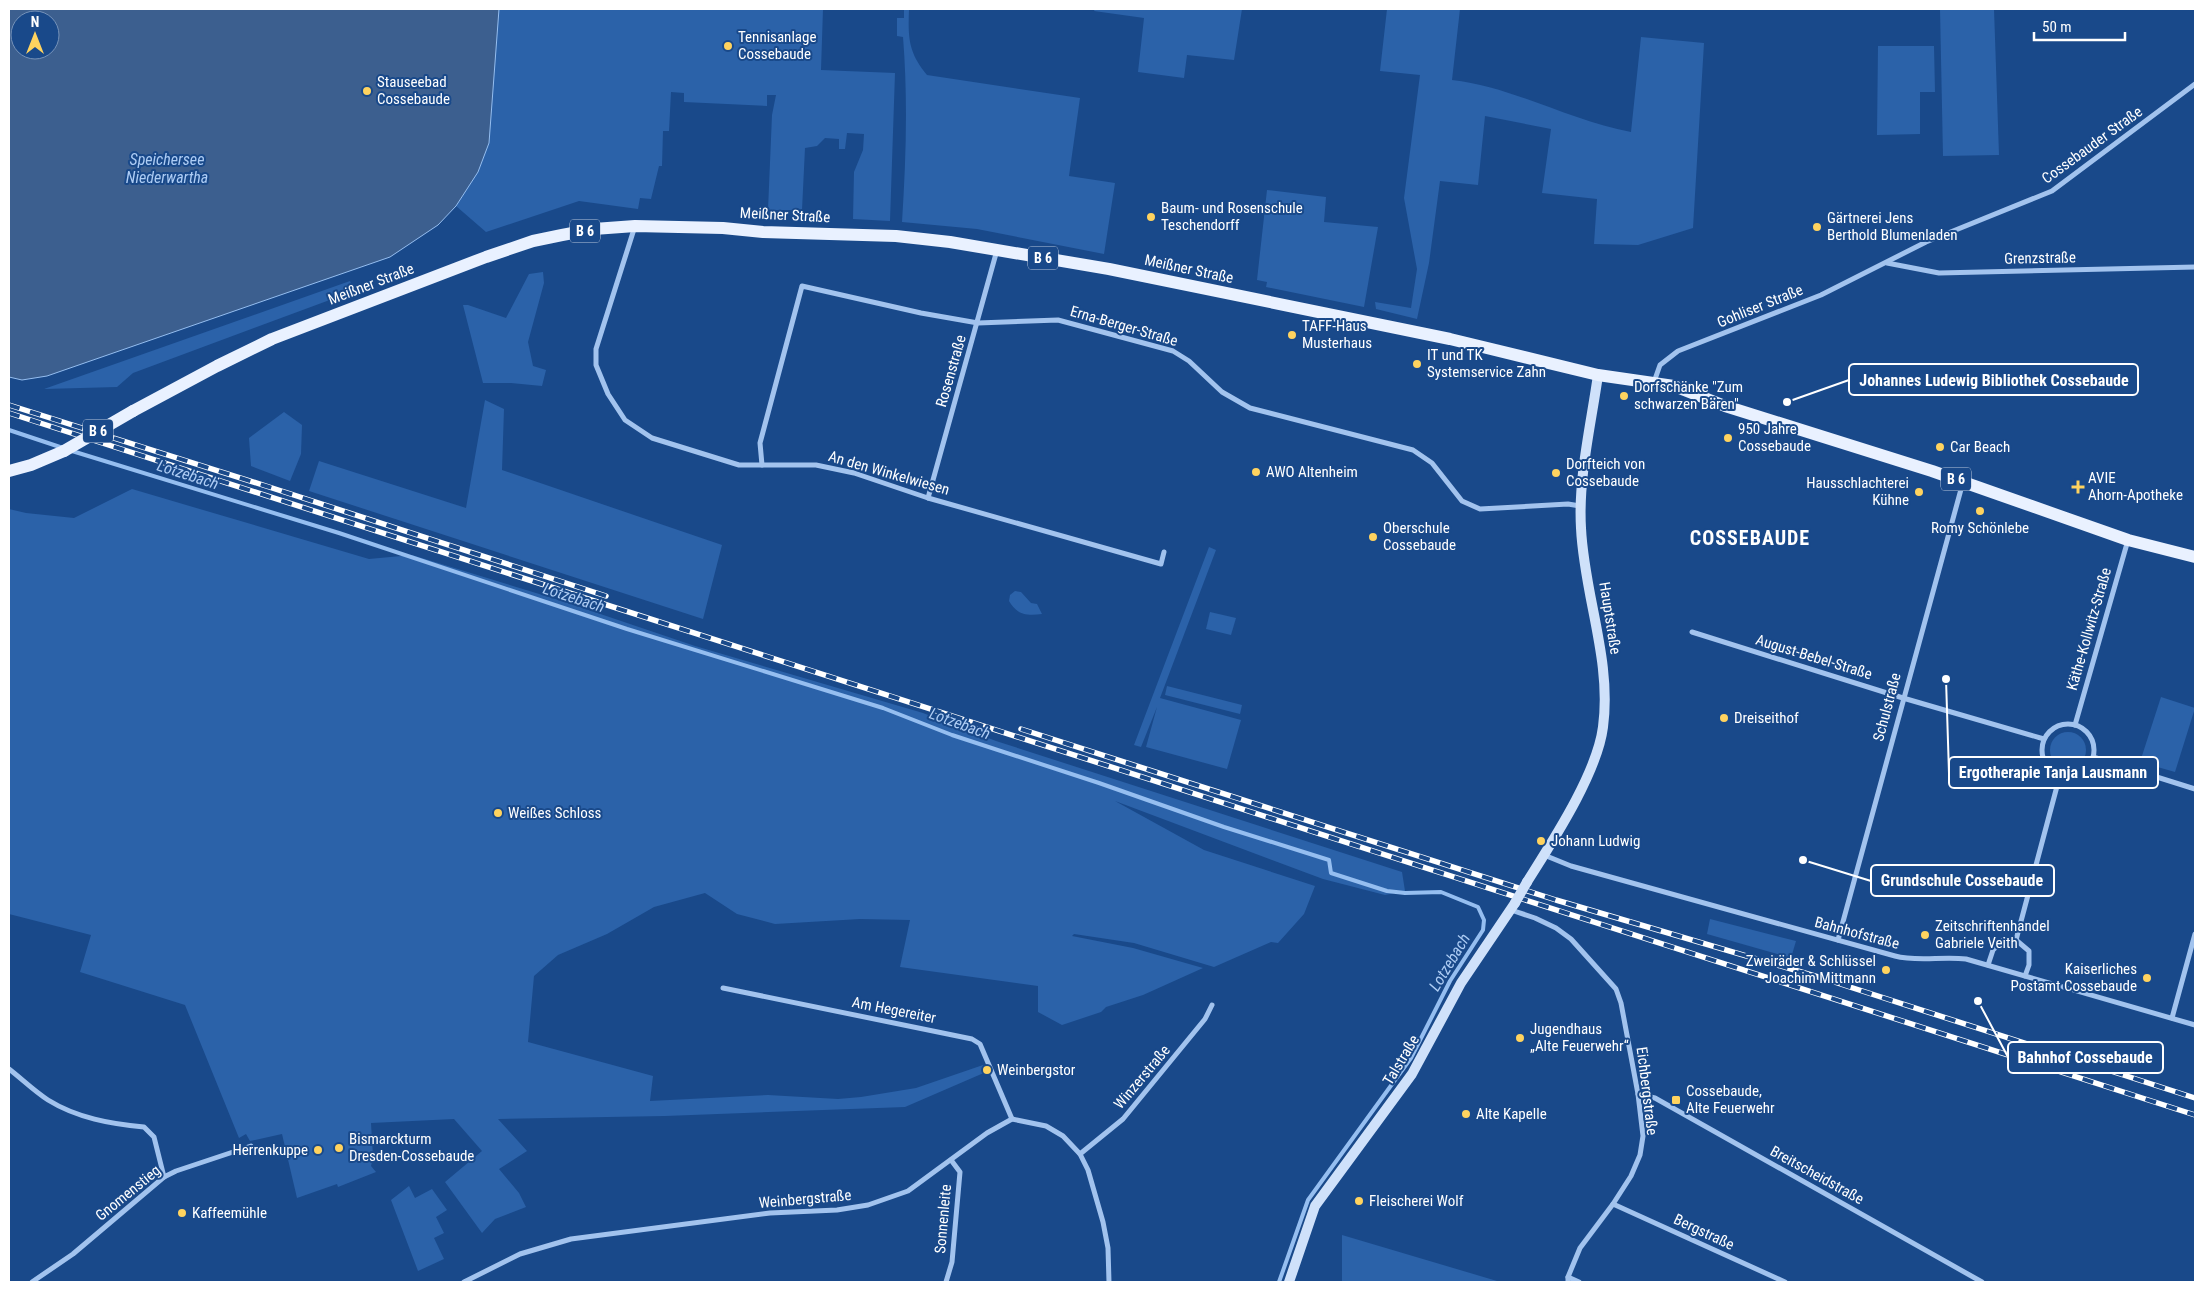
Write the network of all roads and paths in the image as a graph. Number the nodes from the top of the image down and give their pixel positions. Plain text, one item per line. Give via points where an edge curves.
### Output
1 (2195, 84) edge
2 (635, 226) junction
3 (997, 250) junction
4 (1887, 263) junction
5 (2195, 267) edge
6 (978, 323) junction
7 (1598, 374) junction
8 (1654, 382) junction
9 (762, 465) junction
10 (9, 471) edge
11 (1963, 482) junction
12 (928, 498) junction
13 (1581, 506) junction
14 (2128, 540) junction
15 (1164, 552) dead end
16 (2195, 557) edge
17 (1692, 632) dead end
18 (1903, 698) junction
19 (2075, 725) junction
20 (2044, 739) junction
21 (2093, 757) junction
22 (2060, 775) junction
23 (2195, 789) edge
24 (1544, 855) junction
25 (1513, 907) junction
26 (2195, 934) edge
27 (1838, 940) junction
28 (2016, 940) junction
29 (1988, 965) junction
30 (2025, 976) junction
31 (722, 988) dead end
32 (1212, 1005) dead end
33 (2172, 1018) junction
34 (2195, 1025) edge
35 (9, 1068) edge
36 (1638, 1094) junction
37 (1012, 1119) junction
38 (251, 1146) dead end
39 (1080, 1154) junction
40 (951, 1160) junction
41 (164, 1177) junction
42 (1613, 1204) junction
43 (1568, 1280) edge
44 (32, 1282) edge
45 (464, 1282) edge
46 (946, 1282) edge
47 (1109, 1282) edge
48 (1289, 1282) edge
49 (1579, 1282) edge
50 (1785, 1282) edge
51 (1982, 1282) edge

1 - 4 street, Cossebauder Straße via 2052,191 1926,242
2 - 3 main road, Meißner Straße / B 6 via 896,236
2 - 9 street, An den Winkelwiesen via 596,349 596,365 608,394 625,420 652,438 738,464
2 - 10 main road, Meißner Straße / B 6, bridge via 594,229 533,241 272,339 133,411 64,451
3 - 6 street, Rosenstraße
3 - 7 main road, Meißner Straße / B 6 via 1118,271 1413,331
4 - 5 street, Grenzstraße via 1939,273
4 - 8 street, Gohliser Straße via 1821,295 1678,351 1660,365
6 - 9 street, Erna-Berger-Straße via 802,286 760,443
6 - 12 street, Rosenstraße
6 - 13 street, Erna-Berger-Straße via 1058,320 1173,351 1189,361 1222,392 1250,408 1413,450 1432,463 1462,501 1480,508
7 - 8 main road, B 6
7 - 13 street, Hauptstraße
8 - 11 main road, B 6
9 - 12 street, An den Winkelwiesen via 816,465 854,473
11 - 14 main road, B 6
11 - 18 street, Schulstraße
12 - 15 street, An den Winkelwiesen via 1162,564
13 - 24 street, Hauptstraße via 1581,529 1600,646 1603,728 1596,756
14 - 16 main road, B 6
14 - 19 street, Käthe-Kollwitz-Straße
17 - 18 street, August-Bebel-Straße
18 - 20 street, August-Bebel-Straße
18 - 27 street, Schulstraße
19 - 20 street via 2057,726
19 - 21 street via 2091,737
20 - 22 street via 2044,761 2050,770
21 - 22 street via 2081,773
21 - 23 street
22 - 28 street
24 - 25 street, Talstraße, bridge
24 - 27 street, Bahnhofstraße via 1571,866
25 - 36 street, Eichbergstraße via 1563,933 1616,989
25 - 48 street, Talstraße via 1461,983 1412,1074 1315,1206
26 - 33 street
27 - 29 street, Bahnhofstraße via 1903,958 1949,957
28 - 29 street via 2003,940 1993,950
28 - 30 street via 2028,951 2029,964
29 - 30 street, Bahnhofstraße
30 - 33 street, Bahnhofstraße
31 - 37 street, Am Hegereiter via 972,1039 980,1044
32 - 39 street, Winzerstraße via 1205,1019 1123,1119
33 - 34 street, Bahnhofstraße
35 - 41 street via 49,1100 89,1118 144,1127 154,1138
36 - 42 street, Eichbergstraße via 1643,1136 1640,1155
36 - 51 street, Breitscheidstraße via 1655,1098
37 - 39 street via 1046,1126 1064,1136
37 - 40 street, Weinbergstraße
38 - 41 street, Gnomenstieg via 176,1170
39 - 47 street via 1103,1222
40 - 45 street, Weinbergstraße via 908,1190 860,1207 770,1213 571,1239 520,1254
40 - 46 street, Sonnenleite via 960,1172 952,1262
41 - 44 street, Gnomenstieg via 73,1254
42 - 43 street, Eichbergstraße via 1580,1248
42 - 50 street, Bergstraße
43 - 49 street

